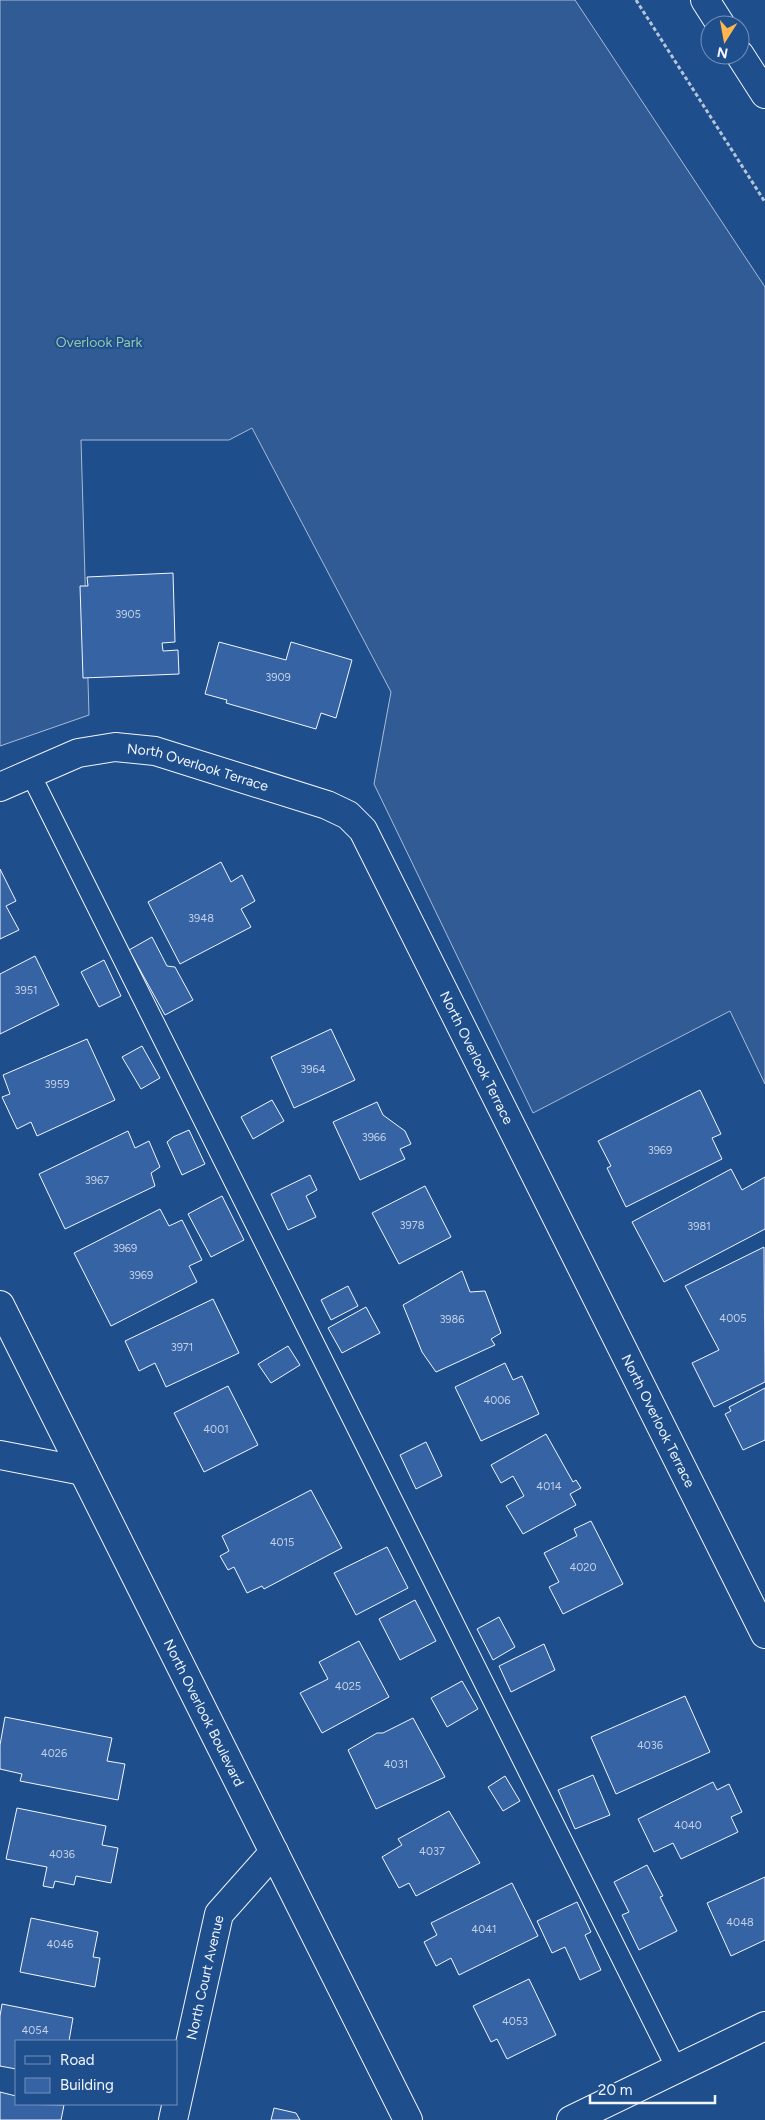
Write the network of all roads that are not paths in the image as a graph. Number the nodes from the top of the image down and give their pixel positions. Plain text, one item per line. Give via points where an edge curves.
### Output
1 (705, 0) edge
2 (715, 15) edge
3 (746, 65) edge
4 (765, 94) edge
5 (30, 774) junction
6 (0, 788) edge
7 (0, 1305) edge
8 (0, 1455) edge
9 (83, 1471) junction
10 (765, 1634) edge
11 (274, 1852) junction
12 (765, 2026) edge
13 (676, 2068) junction
14 (178, 2098) edge
15 (176, 2105) edge
16 (173, 2120) edge
17 (408, 2120) edge
18 (571, 2120) edge

1 - 2 street
3 - 4 street
5 - 6 street, North Overlook Terrace
5 - 10 street, North Overlook Terrace via 78,753 115,748 155,751 327,805 348,815 363,830
5 - 13 lane
7 - 9 street, North Overlook Boulevard
8 - 9 street
9 - 11 street, North Overlook Boulevard
11 - 14 street, North Court Avenue via 219,1914
11 - 17 street, North Overlook Boulevard
12 - 13 street
13 - 18 street
15 - 16 street, North Court Avenue

